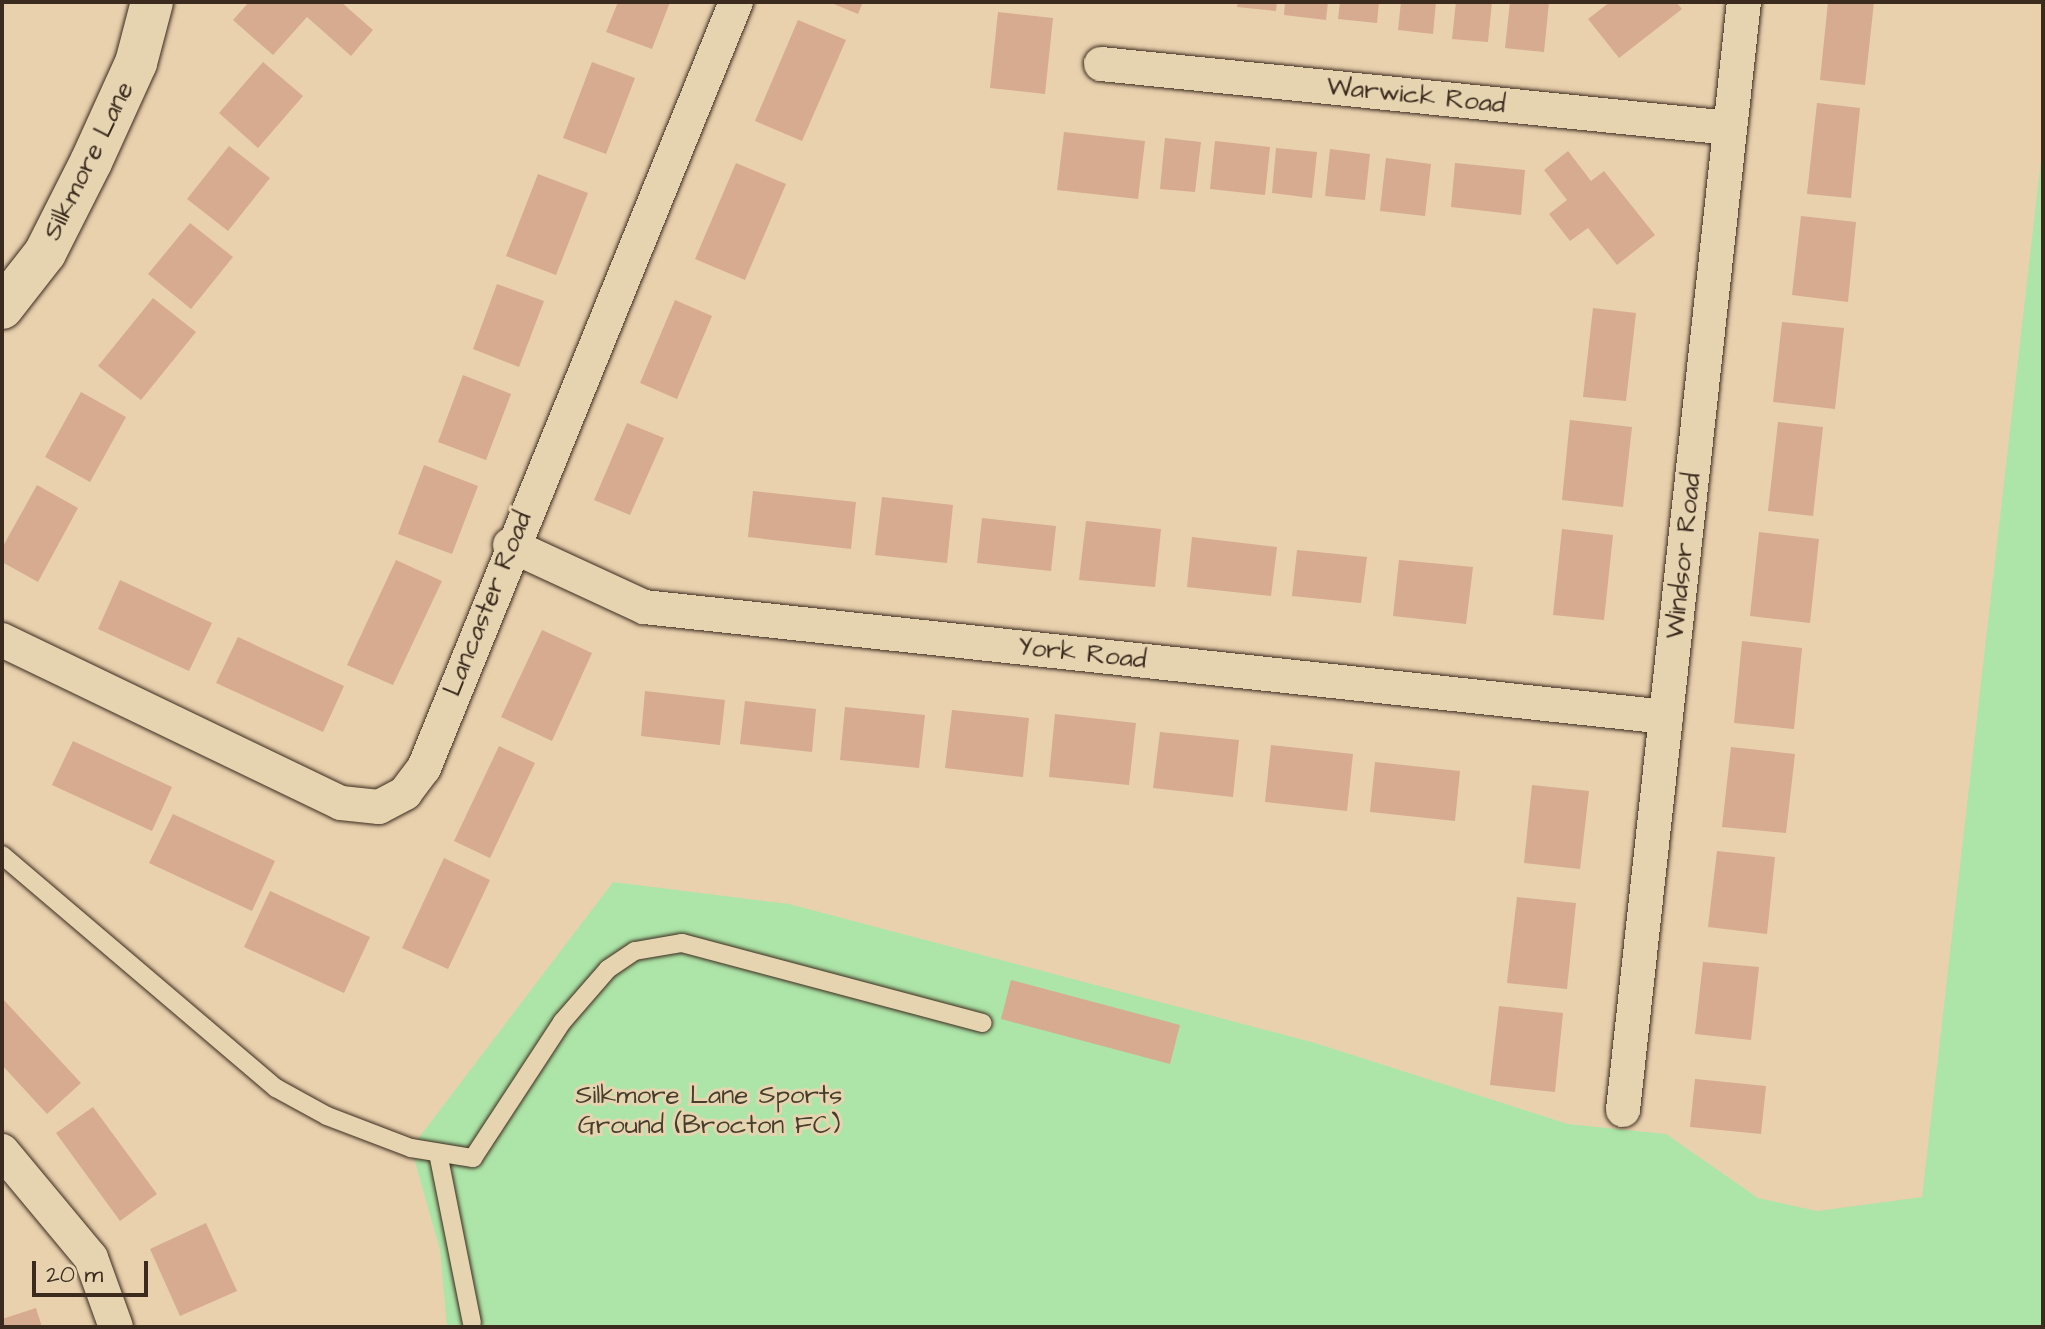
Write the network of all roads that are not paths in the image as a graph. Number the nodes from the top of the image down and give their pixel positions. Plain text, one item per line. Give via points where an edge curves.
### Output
1 (152, 2) edge
2 (736, 2) edge
3 (1744, 2) edge
4 (1101, 64) dead end
5 (1730, 128) junction
6 (2, 308) edge
7 (510, 545) junction
8 (2, 640) edge
9 (1666, 717) junction
10 (2, 855) edge
11 (983, 1023) dead end
12 (1623, 1110) dead end
13 (2, 1151) edge
14 (438, 1153) junction
15 (472, 1323) dead end
16 (116, 1327) edge

1 - 6 street, Silkmore Lane via 136,63 91,162 45,253
2 - 7 street, Lancaster Road
3 - 5 street, Windsor Road
4 - 5 street, Warwick Road
5 - 9 street, Windsor Road
7 - 8 street, Lancaster Road via 424,768 405,793 379,807 341,803
7 - 9 street, York Road via 644,607
9 - 12 street, Windsor Road
10 - 14 lane via 276,1088 327,1116
11 - 14 lane via 682,943 635,951 608,969 562,1022 473,1158
13 - 16 street via 91,1258
14 - 15 lane

